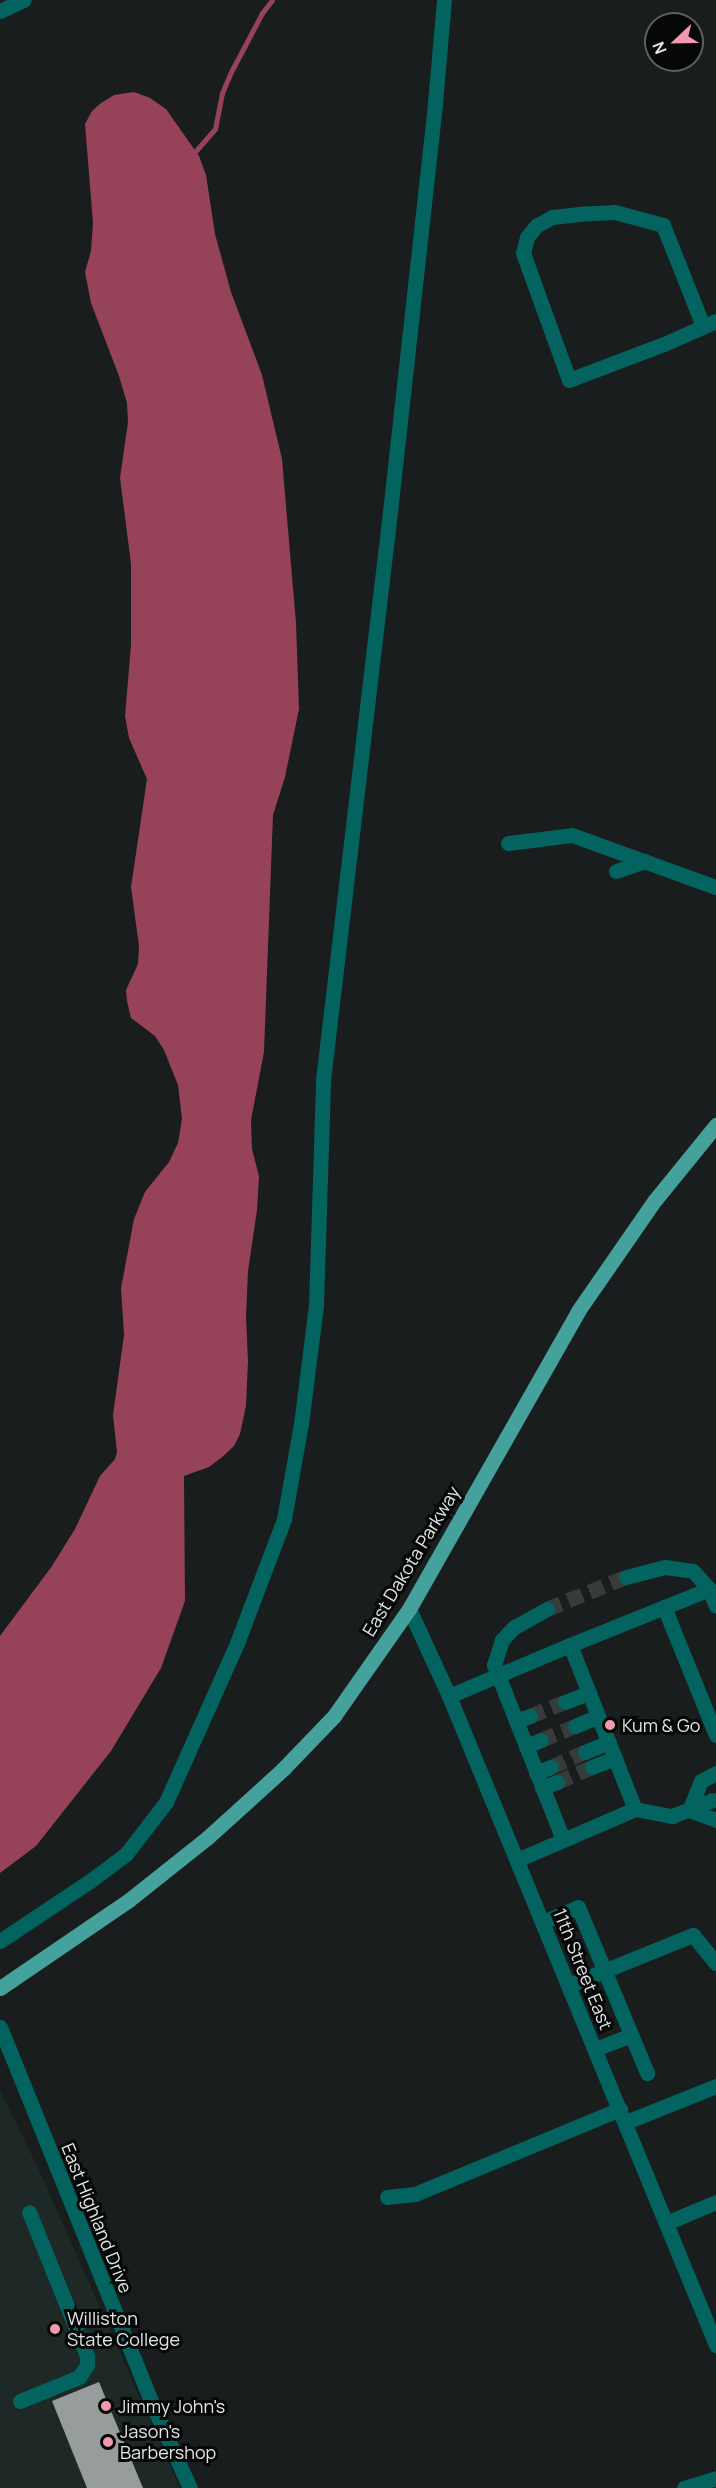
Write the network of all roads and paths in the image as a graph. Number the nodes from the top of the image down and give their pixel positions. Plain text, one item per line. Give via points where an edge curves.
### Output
1 (24, 0) edge
2 (444, 0) edge
3 (0, 11) edge
4 (710, 324) edge
5 (508, 843) dead end
6 (645, 861) junction
7 (615, 871) dead end
8 (716, 887) edge
9 (716, 1125) edge
10 (626, 1577) tunnel mouth
11 (709, 1589) junction
12 (716, 1606) edge
13 (664, 1607) junction
14 (409, 1609) junction
15 (547, 1609) tunnel mouth
16 (570, 1646) junction
17 (498, 1676) junction
18 (589, 1693) junction
19 (449, 1696) junction
20 (565, 1702) tunnel mouth
21 (598, 1716) junction
22 (575, 1726) tunnel mouth
23 (716, 1735) edge
24 (541, 1740) tunnel mouth
25 (609, 1742) junction
26 (526, 1746) junction
27 (585, 1752) tunnel mouth
28 (615, 1758) junction
29 (551, 1767) tunnel mouth
30 (592, 1767) tunnel mouth
31 (536, 1773) junction
32 (716, 1773) edge
33 (557, 1782) tunnel mouth
34 (542, 1788) junction
35 (712, 1800) dead end
36 (635, 1809) junction
37 (689, 1810) junction
38 (716, 1820) edge
39 (563, 1839) junction
40 (517, 1860) junction
41 (543, 1922) junction
42 (0, 1941) edge
43 (715, 1959) edge
44 (604, 1971) junction
45 (569, 1985) junction
46 (0, 1988) edge
47 (0, 2027) edge
48 (631, 2035) junction
49 (595, 2049) junction
50 (647, 2073) dead end
51 (716, 2086) edge
52 (623, 2116) junction
53 (387, 2197) dead end
54 (716, 2202) edge
55 (29, 2212) dead end
56 (666, 2223) junction
57 (712, 2323) edge
58 (716, 2345) edge
59 (20, 2401) dead end
60 (716, 2478) edge
61 (190, 2488) edge
62 (684, 2488) edge

1 - 3 street
2 - 42 street via 390,512 323,1080 316,1306 284,1518 237,1643 166,1802 126,1854
4 - 4 street via 569,380 523,253 527,237 552,217 580,213 615,212 663,225
5 - 6 street via 572,835
6 - 7 street
6 - 8 street
9 - 14 main road, East Dakota Parkway via 655,1200 578,1311
10 - 11 street via 666,1567 693,1571
11 - 12 street
11 - 13 street
13 - 16 street
13 - 23 street
14 - 19 street, 11th Street East
14 - 46 main road, East Dakota Parkway via 334,1716 283,1769 207,1838 129,1900
15 - 17 street via 514,1627 502,1640 494,1665
16 - 17 street
16 - 18 street
17 - 19 street
17 - 26 street via 523,1719
18 - 20 street
18 - 21 street
19 - 40 street, 11th Street East
21 - 22 street
21 - 25 street
24 - 26 street
25 - 27 street
25 - 28 street
26 - 31 street
28 - 30 street
28 - 36 street
29 - 31 street
31 - 34 street
32 - 37 street via 701,1781
33 - 34 street
34 - 39 street
35 - 37 street
36 - 37 street via 672,1816
36 - 39 street
37 - 38 street
39 - 40 street
40 - 41 street, 11th Street East
41 - 44 street via 578,1907
41 - 45 street, 11th Street East
43 - 44 street via 693,1935
44 - 45 street
44 - 48 street
45 - 49 street, 11th Street East
47 - 61 street, East Highland Drive via 152,2404
48 - 49 street
48 - 50 street
49 - 52 street, 11th Street East
51 - 52 street
52 - 53 street via 416,2194
52 - 56 street, 11th Street East
54 - 56 street
55 - 59 street via 87,2356 87,2365 80,2377
56 - 57 street, 11th Street East
57 - 58 street, 11th Street East
60 - 62 street

